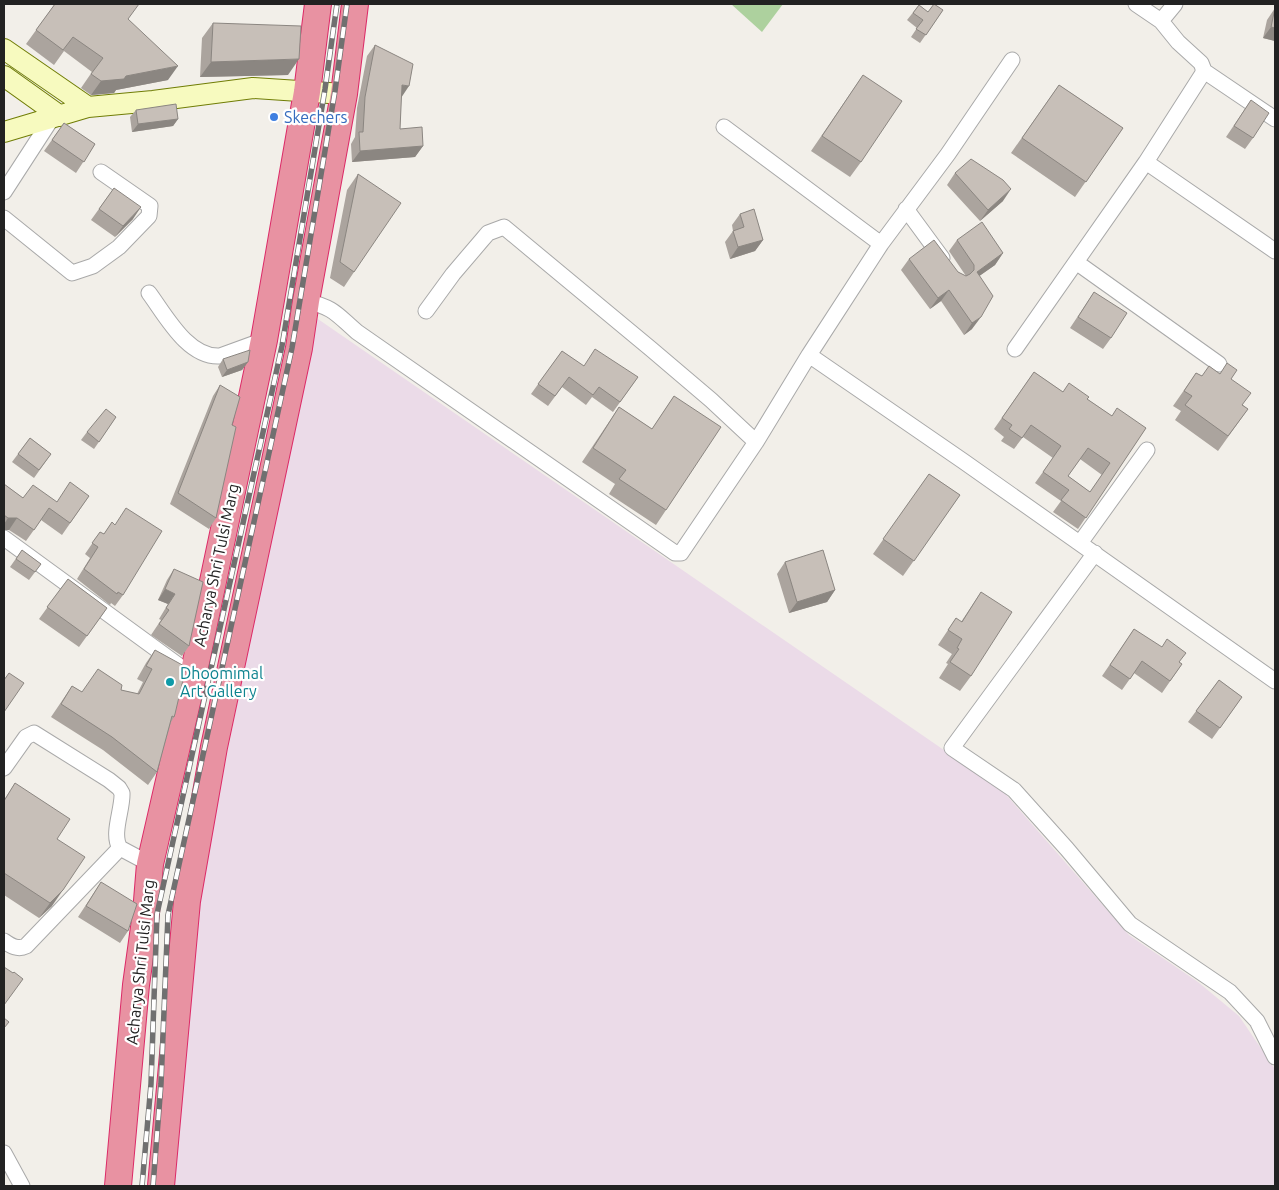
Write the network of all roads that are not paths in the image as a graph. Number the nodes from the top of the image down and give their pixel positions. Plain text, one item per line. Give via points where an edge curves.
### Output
1 (318, 4) edge
2 (356, 4) edge
3 (1136, 4) edge
4 (1175, 4) edge
5 (1161, 21) junction
6 (4, 48) edge
7 (1012, 60) dead end
8 (1204, 71) junction
9 (4, 76) edge
10 (307, 92) junction
11 (344, 94) junction
12 (88, 106) junction
13 (56, 117) junction
14 (1275, 119) edge
15 (724, 127) dead end
16 (4, 132) edge
17 (1146, 162) junction
18 (101, 172) dead end
19 (4, 192) edge
20 (906, 209) junction
21 (4, 218) edge
22 (881, 244) junction
23 (1275, 251) edge
24 (1076, 262) junction
25 (951, 270) edge
26 (150, 293) dead end
27 (306, 301) junction
28 (426, 311) dead end
29 (264, 340) junction
30 (1015, 350) dead end
31 (809, 356) junction
32 (1219, 364) dead end
33 (756, 442) junction
34 (1146, 450) dead end
35 (4, 538) edge
36 (1080, 543) junction
37 (1095, 553) junction
38 (193, 676) junction
39 (1275, 681) edge
40 (5, 764) edge
41 (120, 848) junction
42 (150, 864) junction
43 (4, 941) edge
44 (1275, 1057) edge
45 (4, 1153) edge
46 (22, 1186) edge
47 (118, 1186) edge
48 (161, 1186) edge

1 - 10 highway, Acharya Shri Tulsi Marg
2 - 11 highway
3 - 5 street
4 - 5 street
5 - 8 street via 1201,63
6 - 12 street
7 - 20 street
8 - 14 street
8 - 17 street
9 - 13 street
10 - 11 street
10 - 12 street via 253,88 153,102
10 - 29 highway, Acharya Shri Tulsi Marg
11 - 27 highway
12 - 13 street
13 - 16 street
13 - 19 street
15 - 22 street
17 - 23 street
17 - 24 street
18 - 21 street via 150,206 149,216 119,247 93,266 72,273
20 - 22 street
20 - 25 street
22 - 31 street
24 - 30 street
24 - 32 street
26 - 29 street via 174,328 199,352 220,356
27 - 33 street via 337,313 357,332 677,554 683,552
27 - 48 highway via 214,747 187,901
28 - 33 street via 488,233 504,227 659,355
29 - 38 highway, Acharya Shri Tulsi Marg
31 - 33 street
31 - 36 street
34 - 36 street
35 - 38 street
36 - 37 street
37 - 39 street
37 - 44 street via 952,748 1014,790 1130,924 1230,992 1256,1022
38 - 42 highway, Acharya Shri Tulsi Marg
40 - 41 street via 26,737 34,733 109,780 122,793 117,836
41 - 42 street
41 - 43 street via 26,946 17,948
42 - 47 highway, Acharya Shri Tulsi Marg
45 - 46 street

